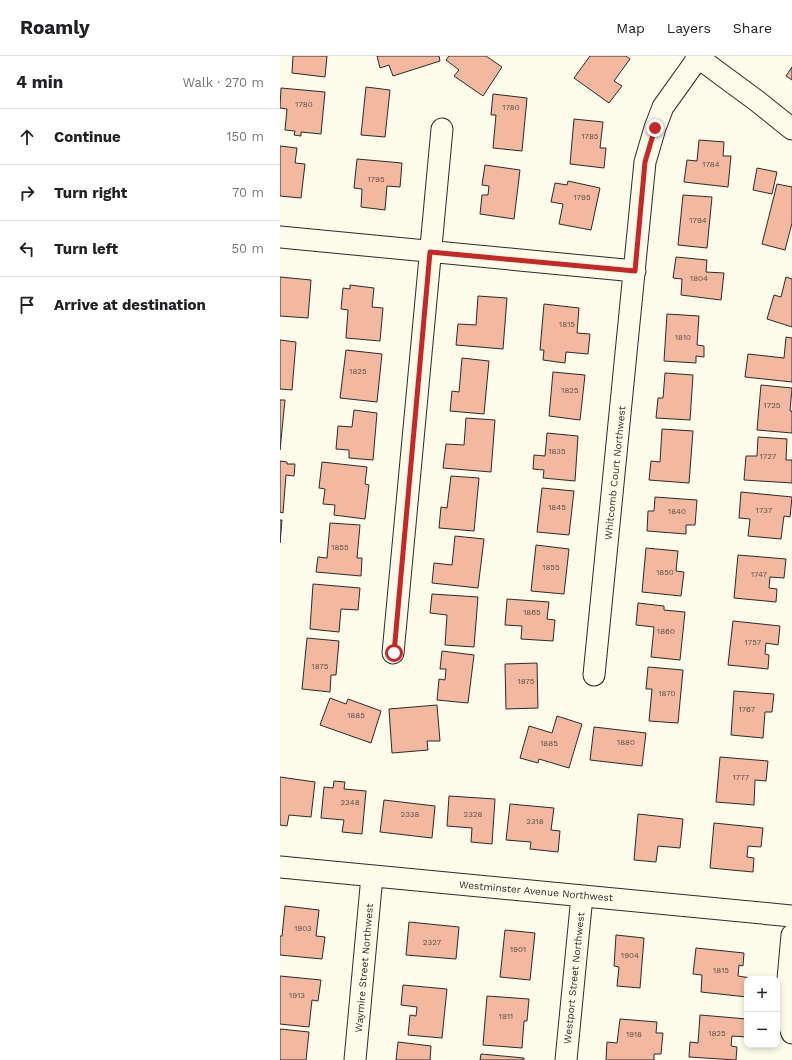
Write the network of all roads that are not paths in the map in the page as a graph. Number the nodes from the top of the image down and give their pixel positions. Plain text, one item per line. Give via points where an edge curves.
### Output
1 (697, 57) edge
2 (442, 129) dead end
3 (792, 129) edge
4 (280, 238) edge
5 (430, 252) junction
6 (635, 271) junction
7 (394, 653) dead end
8 (594, 675) dead end
9 (280, 867) edge
10 (372, 876) junction
11 (582, 896) junction
12 (792, 916) edge
13 (792, 935) edge
14 (792, 1033) edge
15 (355, 1060) edge
16 (566, 1060) edge

1 - 3 street
1 - 6 street, Whitcomb Court Northwest via 664,107 645,162
2 - 5 street
4 - 5 street
5 - 6 street
5 - 7 street
6 - 8 street, Whitcomb Court Northwest
9 - 10 street, Westminster Avenue Northwest
10 - 11 street, Westminster Avenue Northwest
10 - 15 street, Waymire Street Northwest
11 - 12 street, Westminster Avenue Northwest
11 - 16 street, Westport Street Northwest
13 - 14 street via 785,1012

